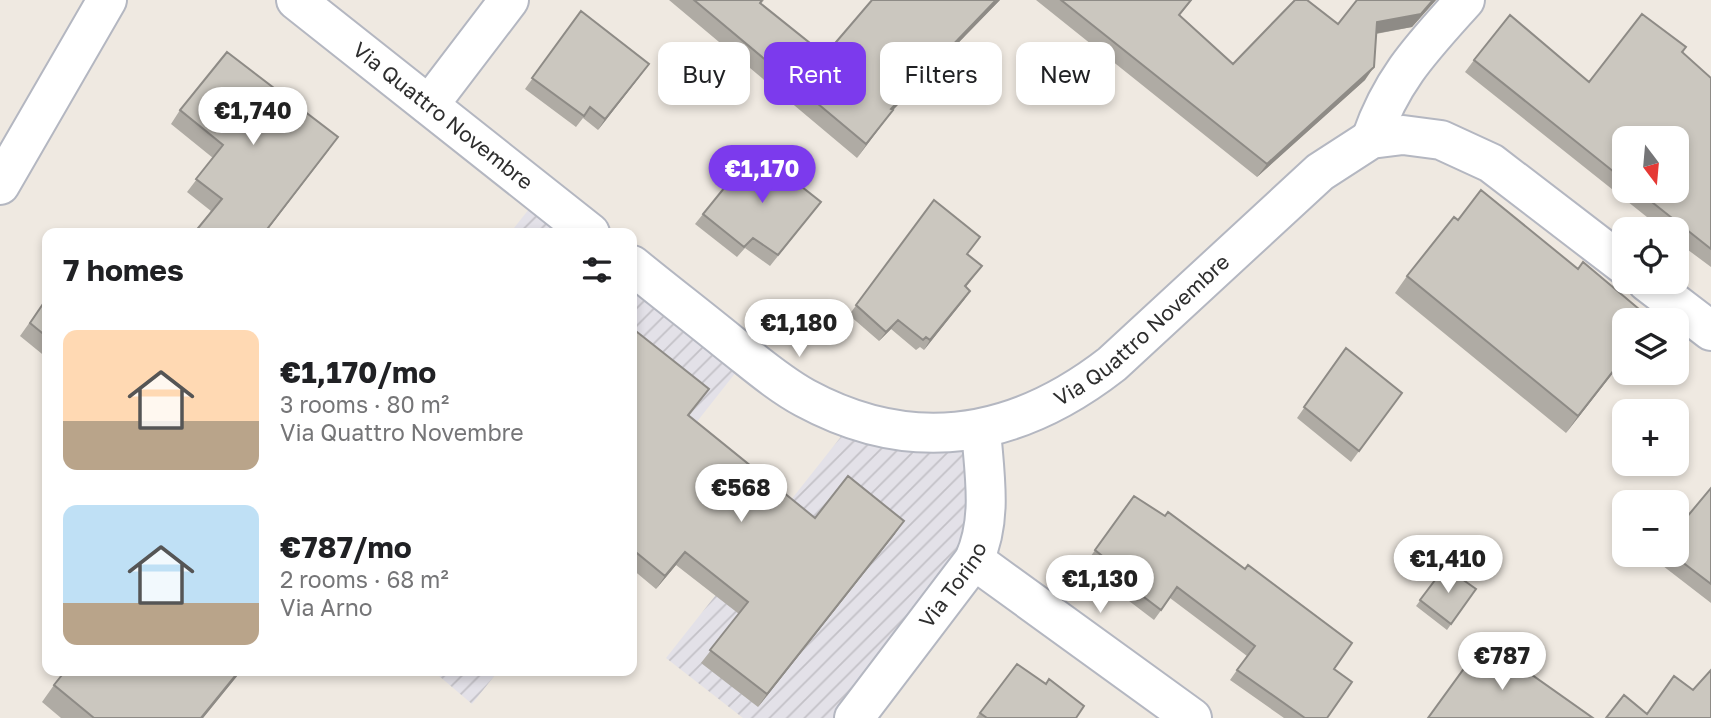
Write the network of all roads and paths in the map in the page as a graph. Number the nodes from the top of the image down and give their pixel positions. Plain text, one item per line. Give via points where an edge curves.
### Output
1 (107, 0) edge
2 (296, 0) edge
3 (509, 0) edge
4 (1465, 0) edge
5 (429, 105) junction
6 (1371, 139) junction
7 (0, 185) edge
8 (584, 228) edge
9 (1612, 256) edge
10 (637, 269) edge
11 (1663, 294) edge
12 (1711, 331) edge
13 (981, 429) junction
14 (974, 559) junction
15 (854, 718) edge
16 (1192, 718) edge

1 - 7 street
2 - 5 street, Via Quattro Novembre
3 - 5 street
4 - 6 street via 1406,67 1384,104
5 - 8 street, Via Quattro Novembre
6 - 9 street, Via Quattro Novembre via 1402,135 1441,140 1491,163
6 - 13 street, Via Quattro Novembre via 1320,172 1083,387 1051,406
10 - 13 street, Via Quattro Novembre via 772,377 836,413 871,426 907,432
11 - 12 street
13 - 14 street, Via Torino via 986,519
14 - 15 street, Via Torino
14 - 16 street

